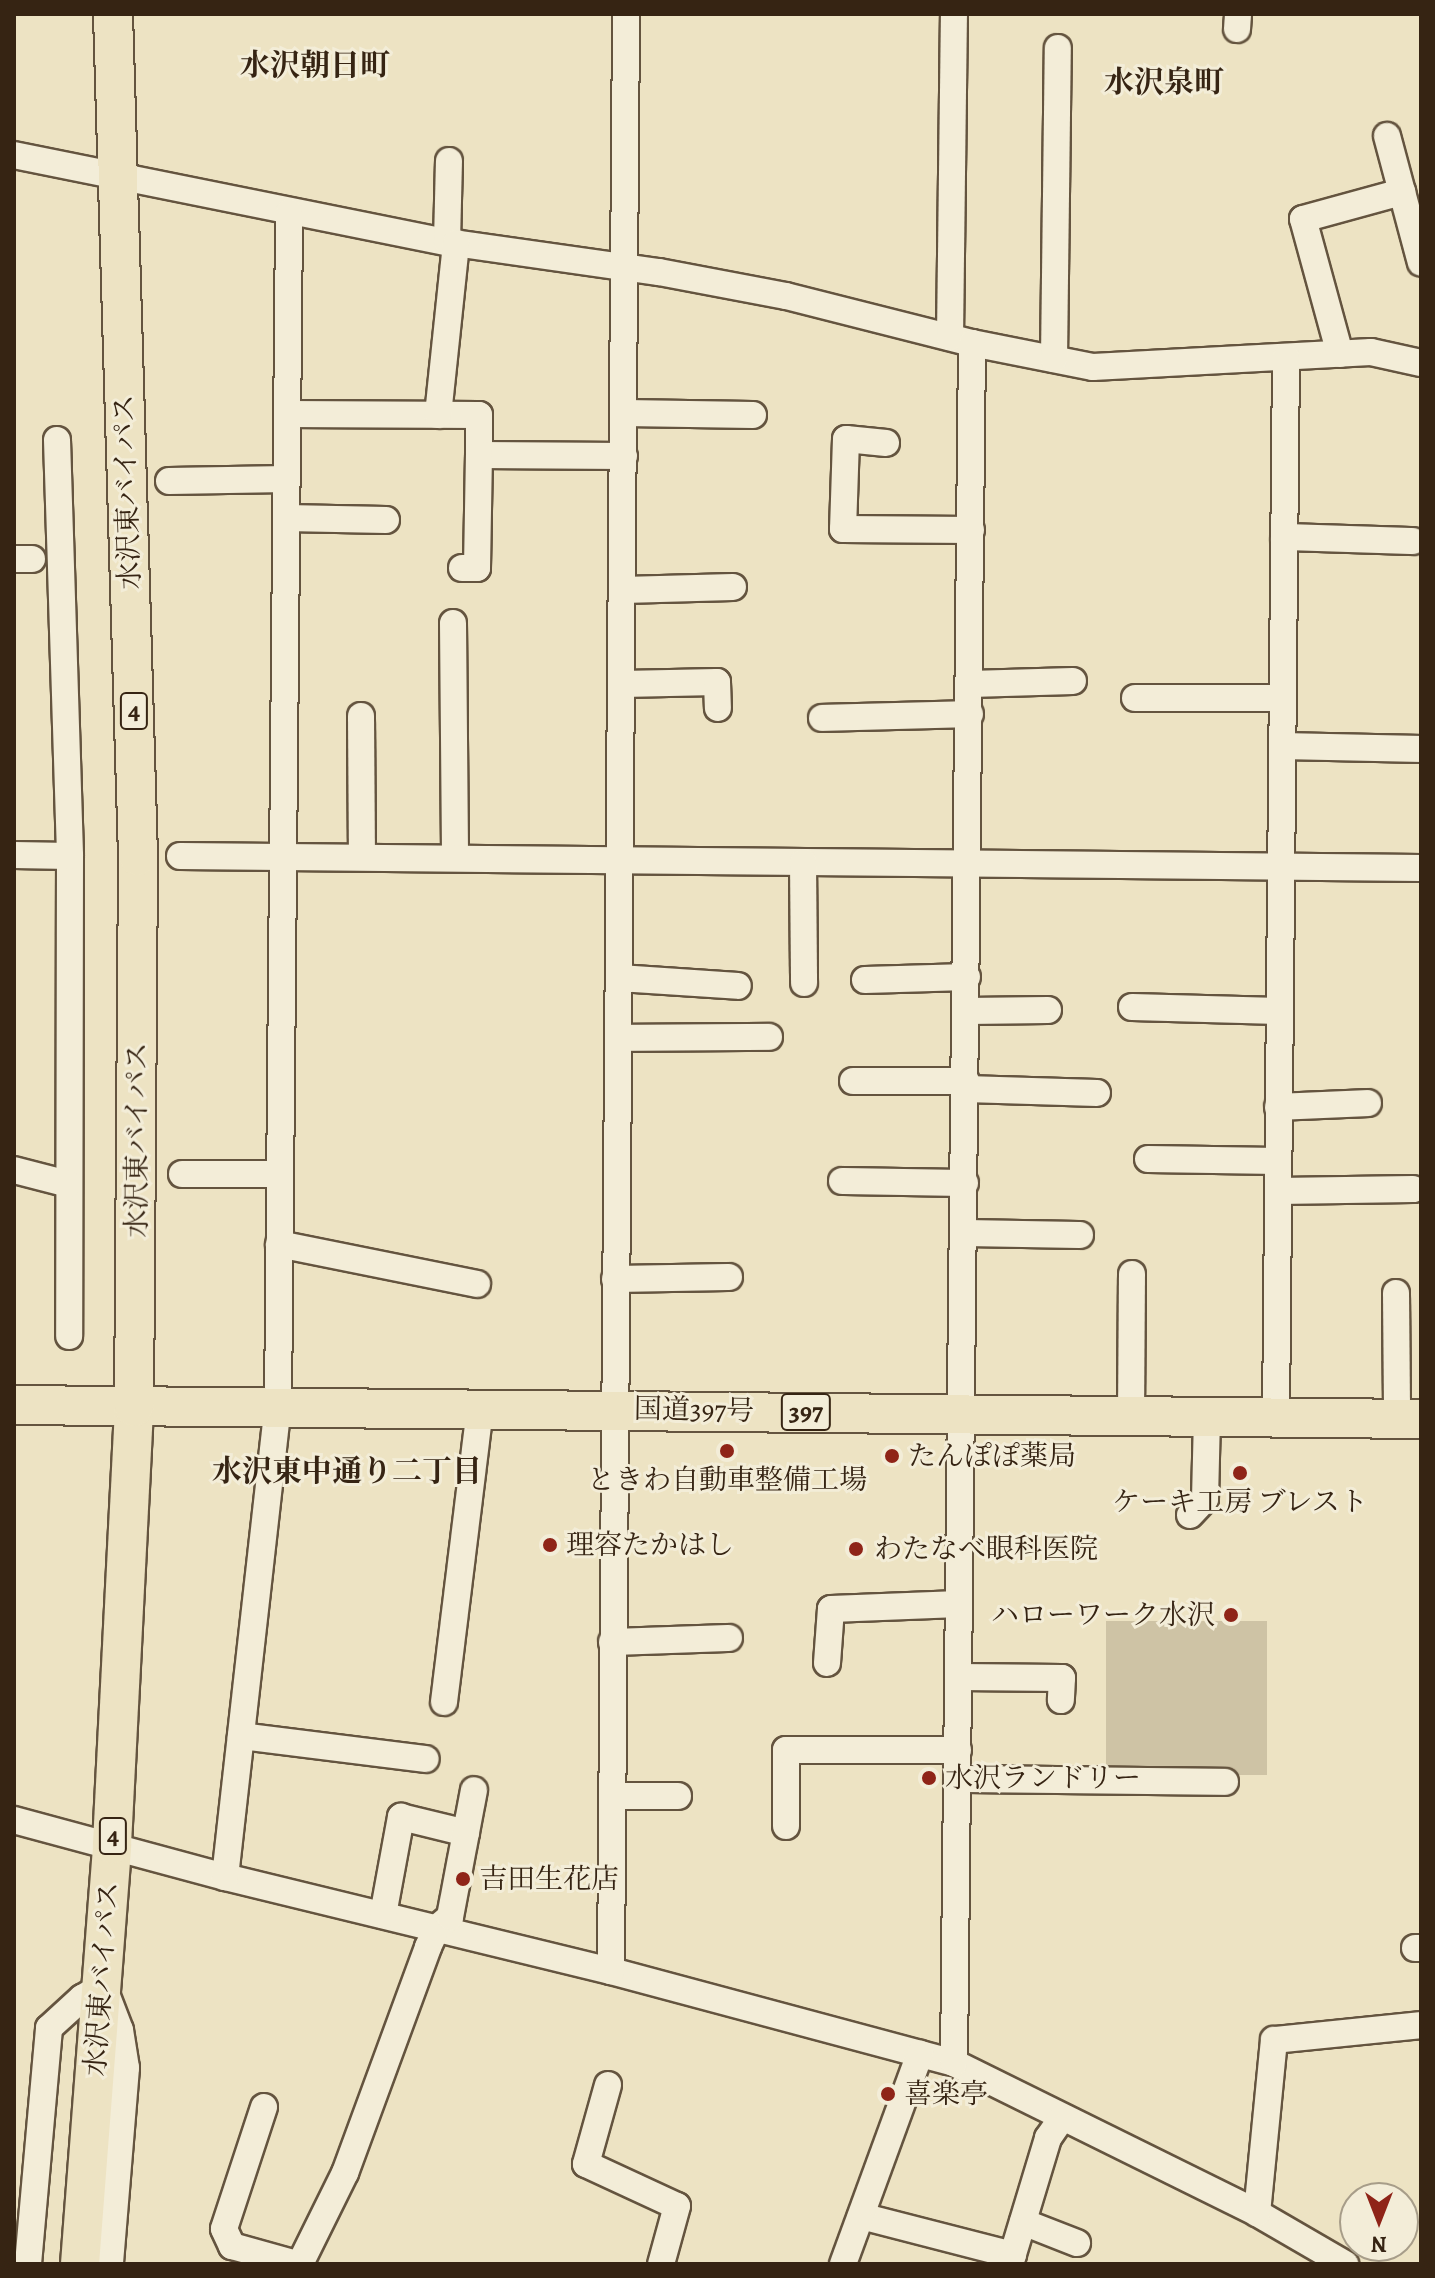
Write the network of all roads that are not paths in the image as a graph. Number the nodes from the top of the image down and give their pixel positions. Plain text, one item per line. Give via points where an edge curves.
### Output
1 (113, 14) edge
2 (626, 14) edge
3 (954, 14) edge
4 (1058, 48) dead end
5 (1387, 136) dead end
6 (14, 155) edge
7 (449, 161) dead end
8 (117, 176) junction
9 (1402, 192) junction
10 (289, 212) junction
11 (451, 243) junction
12 (1421, 263) edge
13 (626, 268) junction
14 (961, 340) junction
15 (1340, 354) junction
16 (1286, 357) junction
17 (1054, 359) junction
18 (1421, 363) edge
19 (625, 413) junction
20 (287, 414) junction
21 (438, 415) junction
22 (753, 415) dead end
23 (57, 440) dead end
24 (886, 443) dead end
25 (479, 455) junction
26 (624, 456) junction
27 (287, 479) junction
28 (169, 481) dead end
29 (286, 518) junction
30 (386, 520) dead end
31 (971, 530) junction
32 (1284, 537) junction
33 (1413, 541) dead end
34 (462, 568) dead end
35 (733, 587) dead end
36 (623, 590) junction
37 (453, 623) dead end
38 (1073, 681) dead end
39 (622, 684) junction
40 (970, 684) junction
41 (1135, 698) dead end
42 (1282, 698) junction
43 (718, 708) dead end
44 (970, 714) junction
45 (361, 716) dead end
46 (822, 718) dead end
47 (1283, 746) junction
48 (1421, 749) edge
49 (14, 855) edge
50 (70, 856) junction
51 (180, 856) dead end
52 (283, 857) junction
53 (362, 857) junction
54 (455, 858) junction
55 (621, 860) junction
56 (803, 862) junction
57 (968, 863) junction
58 (1281, 867) junction
59 (1421, 868) edge
60 (967, 977) junction
61 (619, 978) junction
62 (865, 980) dead end
63 (804, 983) dead end
64 (738, 986) dead end
65 (1132, 1007) dead end
66 (1048, 1010) dead end
67 (967, 1011) junction
68 (1279, 1011) junction
69 (769, 1037) dead end
70 (619, 1038) junction
71 (853, 1081) dead end
72 (966, 1085) junction
73 (1097, 1093) dead end
74 (1368, 1103) dead end
75 (1278, 1107) junction
76 (1148, 1159) dead end
77 (1278, 1161) junction
78 (14, 1170) edge
79 (182, 1174) dead end
80 (279, 1174) junction
81 (842, 1181) dead end
82 (965, 1183) junction
83 (68, 1184) junction
84 (1413, 1189) dead end
85 (1278, 1191) junction
86 (965, 1233) junction
87 (1080, 1235) dead end
88 (279, 1244) junction
89 (1132, 1274) dead end
90 (729, 1277) dead end
91 (615, 1279) junction
92 (477, 1284) dead end
93 (1396, 1293) dead end
94 (69, 1336) dead end
95 (14, 1405) edge
96 (134, 1407) junction
97 (278, 1407) junction
98 (480, 1408) junction
99 (613, 1409) junction
100 (963, 1414) junction
101 (1131, 1416) junction
102 (1207, 1416) junction
103 (1276, 1417) junction
104 (1409, 1419) edge
105 (1190, 1515) dead end
106 (959, 1604) junction
107 (729, 1638) dead end
108 (612, 1642) junction
109 (827, 1663) dead end
110 (959, 1677) junction
111 (1061, 1700) dead end
112 (444, 1702) dead end
113 (241, 1736) junction
114 (958, 1750) junction
115 (426, 1759) dead end
116 (957, 1779) junction
117 (1225, 1782) dead end
118 (474, 1790) dead end
119 (613, 1796) junction
120 (678, 1796) dead end
121 (14, 1820) edge
122 (786, 1826) dead end
123 (466, 1833) junction
124 (112, 1844) junction
125 (225, 1877) junction
126 (383, 1915) junction
127 (437, 1928) junction
128 (611, 1971) junction
129 (103, 1986) junction
130 (1421, 2025) edge
131 (920, 2054) junction
132 (954, 2063) junction
133 (608, 2085) dead end
134 (264, 2107) dead end
135 (1062, 2118) junction
136 (1257, 2213) junction
137 (861, 2216) junction
138 (23, 2221) edge
139 (1023, 2222) junction
140 (1077, 2243) dead end
141 (314, 2252) edge
142 (1012, 2260) edge
143 (28, 2264) edge
144 (80, 2264) edge
145 (110, 2264) edge
146 (298, 2264) edge
147 (661, 2264) edge
148 (843, 2264) edge
149 (1345, 2264) edge

1 - 8 highway, 水沢東バイパス / 4
2 - 13 street
3 - 14 street
4 - 17 street
5 - 9 street
6 - 8 street
7 - 11 street
8 - 10 street
8 - 96 highway, 水沢東バイパス / 4 via 138,856
9 - 12 street
9 - 15 street via 1303,219
10 - 11 street
10 - 20 street
11 - 13 street
11 - 21 street
13 - 14 street via 786,296
13 - 19 street
14 - 17 street
14 - 31 street
15 - 16 street
15 - 18 street via 1371,352
16 - 17 street via 1125,367
16 - 32 street
19 - 22 street
19 - 26 street
20 - 21 street
20 - 27 street
21 - 25 street via 479,415
23 - 50 street
24 - 31 street via 846,439 843,529
25 - 26 street
25 - 34 street via 477,568
26 - 36 street
27 - 28 street
27 - 29 street
29 - 30 street
29 - 52 street
31 - 40 street
32 - 33 street
32 - 42 street
35 - 36 street
36 - 39 street
37 - 54 street
38 - 40 street
39 - 43 street via 717,682
39 - 55 street
40 - 44 street
41 - 42 street
42 - 47 street
44 - 46 street
44 - 57 street
45 - 53 street
47 - 48 street
47 - 58 street
49 - 50 street
50 - 83 street
51 - 52 street
52 - 53 street
52 - 80 street
53 - 54 street
54 - 55 street
55 - 56 street
55 - 61 street
56 - 57 street
56 - 63 street
57 - 58 street
57 - 60 street
58 - 59 street
58 - 68 street
60 - 62 street
60 - 67 street
61 - 64 street
61 - 70 street
65 - 68 street
66 - 67 street
67 - 72 street
68 - 75 street
69 - 70 street
70 - 91 street
71 - 72 street
72 - 73 street
72 - 82 street
74 - 75 street
75 - 77 street
76 - 77 street
77 - 85 street
78 - 83 street
79 - 80 street
80 - 88 street
81 - 82 street
82 - 86 street
83 - 94 street
84 - 85 street
85 - 103 street
86 - 87 street
86 - 100 street
88 - 92 street
88 - 97 street
89 - 101 street
90 - 91 street
91 - 99 street
93 - 104 street
95 - 96 highway, 国道397号 / 397
96 - 97 highway, 国道397号 / 397
96 - 124 highway, 水沢東バイパス / 4
97 - 98 highway, 国道397号 / 397
97 - 113 street
98 - 99 highway, 国道397号 / 397
98 - 112 street
99 - 100 highway, 国道397号 / 397
99 - 108 street
100 - 101 highway, 国道397号 / 397
100 - 106 street
101 - 102 highway, 国道397号 / 397
102 - 103 highway, 国道397号 / 397
102 - 105 street via 1205,1499
103 - 104 highway, 国道397号 / 397
106 - 109 street via 831,1609
106 - 110 street
107 - 108 street
108 - 119 street
110 - 111 street via 1062,1678
110 - 114 street
113 - 115 street
113 - 125 street
114 - 116 street
114 - 122 street via 786,1750
116 - 117 street
116 - 132 street
118 - 123 street
119 - 120 street
119 - 128 street
121 - 124 street
123 - 126 street via 401,1817
123 - 127 street via 450,1917
124 - 125 street
124 - 129 highway, 水沢東バイパス / 4
125 - 126 street
126 - 127 street
127 - 128 street
127 - 141 street
128 - 131 street
129 - 138 street via 49,2028
129 - 144 highway, 水沢東バイパス / 4
129 - 145 street via 120,2030 126,2068
130 - 136 street via 1274,2040
131 - 132 street
131 - 137 street
132 - 135 street
133 - 147 street via 586,2164 677,2206
134 - 146 street via 224,2229 232,2246
135 - 136 street
135 - 139 street via 1048,2138
136 - 149 street
137 - 142 street
137 - 148 street
138 - 143 street
139 - 140 street
139 - 142 street
141 - 146 street

